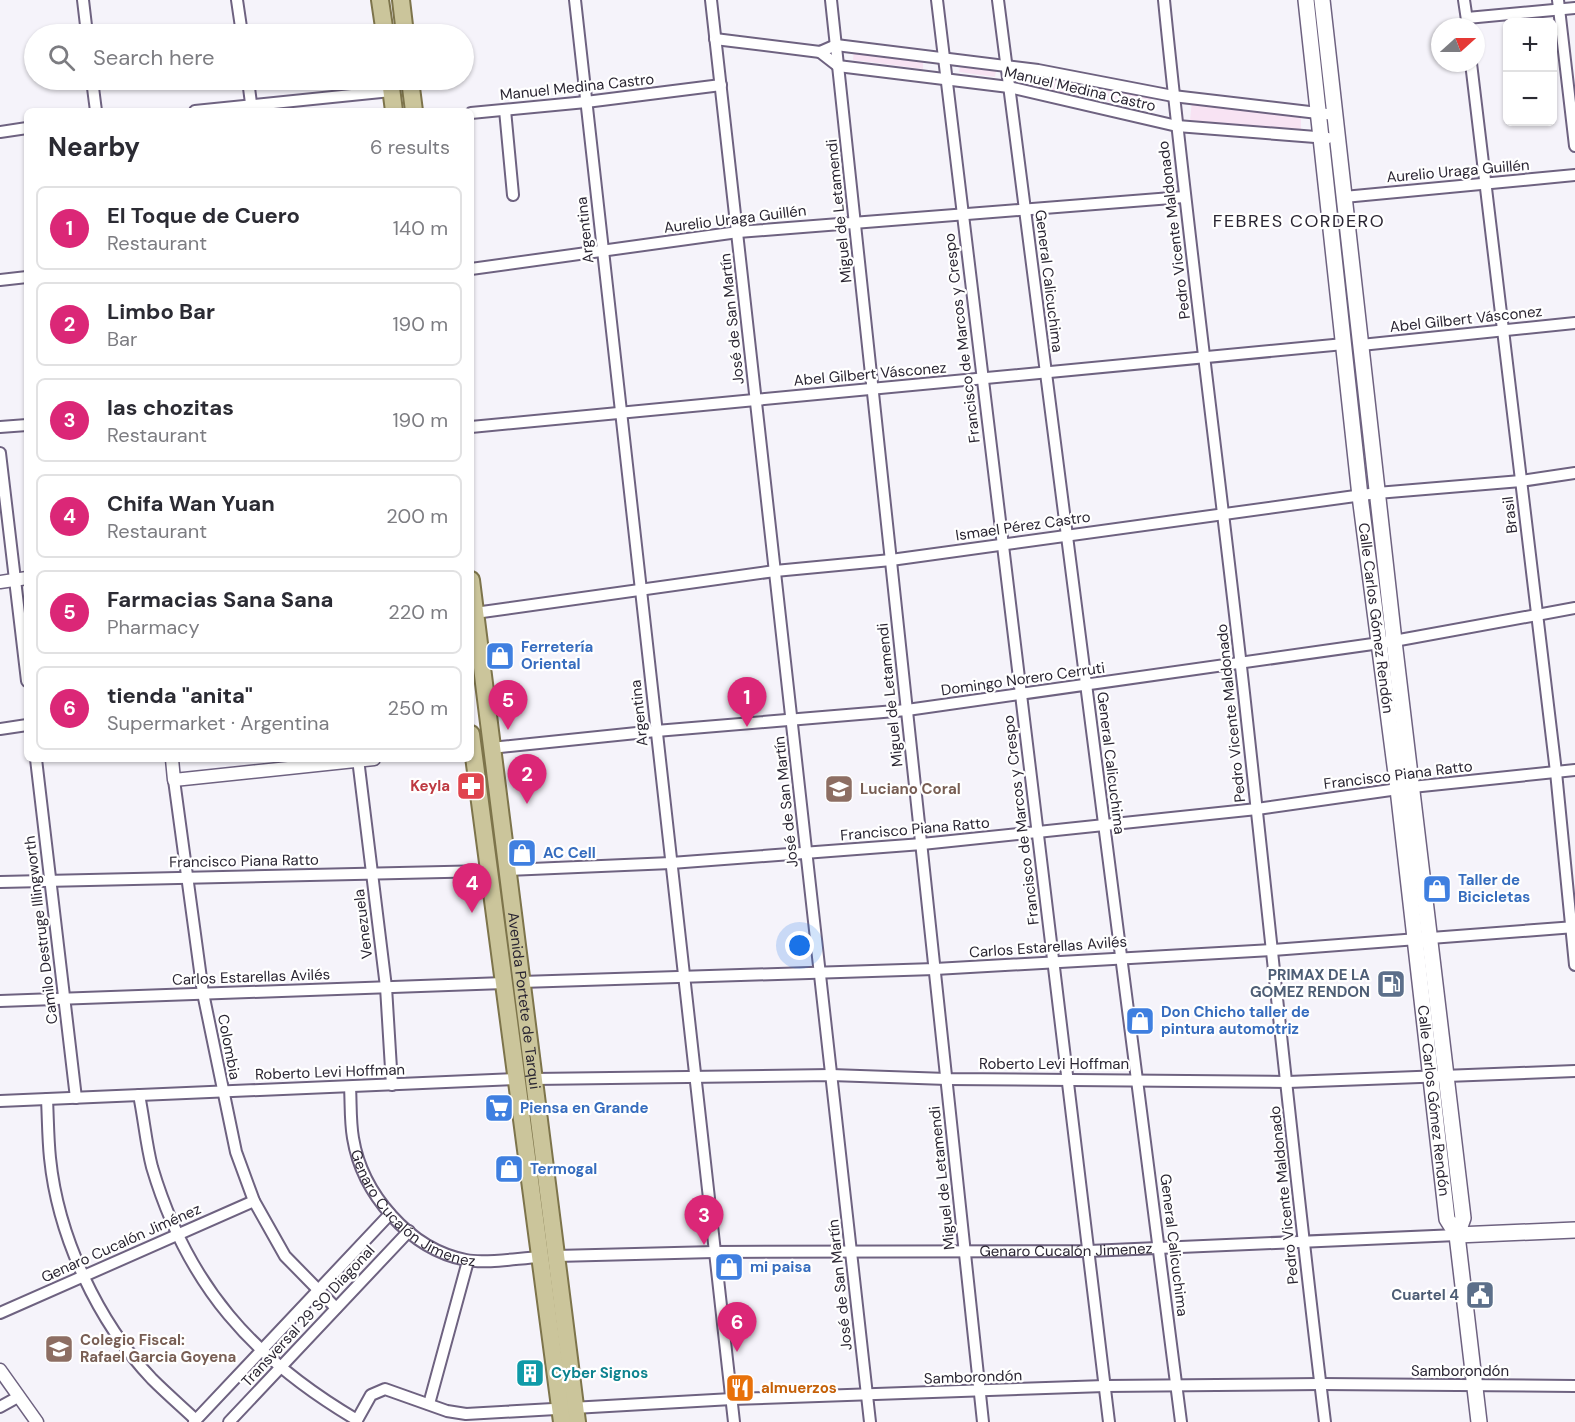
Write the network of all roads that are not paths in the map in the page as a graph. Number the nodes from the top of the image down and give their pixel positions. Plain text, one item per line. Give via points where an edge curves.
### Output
1 (83, 0) edge
2 (237, 0) edge
3 (380, 0) edge
4 (401, 0) edge
5 (575, 0) edge
6 (711, 0) edge
7 (831, 0) edge
8 (937, 0) edge
9 (998, 0) edge
10 (1164, 0) edge
11 (1306, 0) edge
12 (1322, 0) edge
13 (1464, 0) edge
14 (1558, 5) edge
15 (1575, 8) edge
16 (1466, 18) edge
17 (1485, 19) edge
18 (86, 24) edge
19 (241, 24) edge
20 (383, 24) edge
21 (404, 24) edge
22 (715, 39) junction
23 (836, 45) junction
24 (820, 52) junction
25 (945, 56) junction
26 (1006, 65) junction
27 (838, 66) junction
28 (1472, 72) edge
29 (947, 79) junction
30 (722, 85) junction
31 (1009, 87) junction
32 (93, 90) edge
33 (249, 90) edge
34 (362, 90) edge
35 (392, 90) edge
36 (411, 90) edge
37 (1173, 96) junction
38 (586, 102) junction
39 (96, 108) edge
40 (252, 108) edge
41 (258, 108) edge
42 (394, 108) edge
43 (414, 108) edge
44 (505, 110) junction
45 (474, 112) edge
46 (1318, 112) junction
47 (1335, 115) junction
48 (1177, 126) junction
49 (24, 129) edge
50 (0, 132) edge
51 (1321, 138) junction
52 (1338, 138) junction
53 (1575, 146) edge
54 (1575, 175) edge
55 (1484, 184) junction
56 (513, 195) dead end
57 (1184, 196) junction
58 (1344, 197) junction
59 (1024, 209) junction
60 (962, 213) junction
61 (855, 221) junction
62 (738, 232) junction
63 (603, 250) junction
64 (474, 269) edge
65 (24, 277) edge
66 (0, 280) edge
67 (1575, 323) edge
68 (1504, 330) junction
69 (1344, 344) junction
70 (1361, 345) junction
71 (1204, 358) junction
72 (1046, 372) junction
73 (982, 378) junction
74 (873, 388) junction
75 (756, 399) junction
76 (620, 412) junction
77 (24, 425) edge
78 (0, 427) edge
79 (474, 427) edge
80 (0, 453) edge
81 (1575, 473) edge
82 (1521, 481) junction
83 (1377, 493) junction
84 (1360, 496) junction
85 (1223, 514) junction
86 (1067, 535) junction
87 (1002, 544) junction
88 (891, 560) junction
89 (776, 572) junction
90 (21, 579) edge
91 (0, 582) edge
92 (640, 591) junction
93 (474, 605) edge
94 (1575, 608) edge
95 (475, 613) junction
96 (1537, 615) junction
97 (24, 630) edge
98 (1386, 642) junction
99 (1240, 664) junction
100 (1086, 686) junction
101 (1021, 694) junction
102 (907, 711) junction
103 (792, 720) junction
104 (24, 725) edge
105 (0, 729) edge
106 (656, 731) junction
107 (474, 744) edge
108 (491, 748) junction
109 (474, 759) edge
110 (36, 762) edge
111 (172, 762) edge
112 (340, 762) edge
113 (358, 762) edge
114 (1575, 770) edge
115 (1556, 772) junction
116 (174, 780) junction
117 (1405, 788) junction
118 (1257, 809) junction
119 (1104, 825) junction
120 (1038, 832) junction
121 (922, 844) junction
122 (807, 854) junction
123 (670, 863) junction
124 (507, 870) junction
125 (489, 871) junction
126 (372, 874) junction
127 (185, 876) junction
128 (51, 880) junction
129 (0, 882) edge
130 (1573, 927) edge
131 (1423, 940) junction
132 (1273, 950) junction
133 (1121, 956) junction
134 (1053, 961) junction
135 (1575, 965) edge
136 (935, 969) junction
137 (820, 971) junction
138 (683, 975) junction
139 (521, 981) junction
140 (504, 983) junction
141 (386, 987) junction
142 (203, 993) junction
143 (65, 998) junction
144 (0, 1001) edge
145 (1575, 1071) edge
146 (831, 1075) junction
147 (1439, 1076) junction
148 (694, 1077) junction
149 (516, 1079) junction
150 (947, 1079) junction
151 (1137, 1079) junction
152 (534, 1080) junction
153 (1068, 1080) junction
154 (1288, 1082) junction
155 (392, 1085) junction
156 (350, 1087) junction
157 (222, 1092) junction
158 (140, 1095) junction
159 (76, 1098) junction
160 (47, 1099) junction
161 (0, 1101) edge
162 (254, 1201) junction
163 (390, 1214) junction
164 (1575, 1230) edge
165 (408, 1232) junction
166 (1457, 1234) junction
167 (177, 1235) junction
168 (1303, 1241) junction
169 (1159, 1249) junction
170 (965, 1251) junction
171 (1089, 1251) junction
172 (714, 1252) junction
173 (851, 1252) junction
174 (548, 1257) junction
175 (468, 1261) junction
176 (84, 1276) junction
177 (317, 1291) junction
178 (336, 1308) junction
179 (0, 1313) edge
180 (260, 1351) junction
181 (279, 1368) junction
182 (0, 1370) edge
183 (1320, 1384) junction
184 (1105, 1386) junction
185 (1177, 1386) junction
186 (1575, 1386) edge
187 (1475, 1387) junction
188 (980, 1392) junction
189 (867, 1395) junction
190 (18, 1397) junction
191 (732, 1399) junction
192 (429, 1404) junction
193 (0, 1407) edge
194 (568, 1415) edge
195 (465, 1418) edge
196 (195, 1421) edge
197 (357, 1421) edge
198 (37, 1422) edge
199 (229, 1422) edge
200 (734, 1422) edge
201 (870, 1422) edge
202 (983, 1422) edge
203 (1109, 1422) edge
204 (1181, 1422) edge
205 (1325, 1422) edge
206 (1479, 1422) edge

1 - 18 street
2 - 19 street
3 - 20 main road
4 - 21 main road
5 - 38 street, Argentina
6 - 22 street, José de San Martín
7 - 23 street, Miguel de Letamendi
8 - 25 street, Francisco de Marcos y Crespo
9 - 26 street, General Calicuchima
10 - 37 street, Pedro Vicente Maldonado
11 - 46 main road, Calle Carlos Gómez Rendón
12 - 47 main road, Calle Carlos Gómez Rendón
13 - 16 street
14 - 15 street
14 - 17 street
14 - 53 street
22 - 24 street
22 - 30 street, José de San Martín
23 - 24 street, Manuel Medina Castro
23 - 25 street, Manuel Medina Castro
23 - 27 street, Miguel de Letamendi
24 - 27 street
25 - 26 street, Manuel Medina Castro
25 - 29 street, Francisco de Marcos y Crespo
26 - 31 street, General Calicuchima
26 - 37 street, Manuel Medina Castro
27 - 29 street, Manuel Medina Castro
27 - 61 street, Miguel de Letamendi
28 - 55 street, Brasil
29 - 31 street, Manuel Medina Castro
29 - 60 street, Francisco de Marcos y Crespo
30 - 38 street, Manuel Medina Castro
30 - 62 street, José de San Martín
31 - 48 street, Manuel Medina Castro
31 - 59 street, General Calicuchima
32 - 39 street
33 - 40 street
34 - 41 street
35 - 42 main road
36 - 43 main road
37 - 46 street, Manuel Medina Castro
37 - 48 street, Pedro Vicente Maldonado
38 - 44 street, Manuel Medina Castro
38 - 63 street, Argentina
44 - 45 street, Manuel Medina Castro
44 - 56 street
46 - 47 street, Manuel Medina Castro
46 - 51 main road, Calle Carlos Gómez Rendón
47 - 52 main road, Calle Carlos Gómez Rendón
48 - 51 street, Manuel Medina Castro
48 - 57 street, Pedro Vicente Maldonado
49 - 50 street
51 - 52 street, Manuel Medina Castro
51 - 69 main road, Calle Carlos Gómez Rendón
52 - 58 main road, Calle Carlos Gómez Rendón
54 - 55 street, Aurelio Uraga Guillén
55 - 58 street, Aurelio Uraga Guillén
55 - 68 street, Brasil
57 - 59 street, Aurelio Uraga Guillén
57 - 71 street, Pedro Vicente Maldonado
58 - 70 main road, Calle Carlos Gómez Rendón
59 - 60 street, Aurelio Uraga Guillén
59 - 72 street, General Calicuchima
60 - 61 street, Aurelio Uraga Guillén
60 - 73 street, Francisco de Marcos y Crespo
61 - 62 street, Aurelio Uraga Guillén
61 - 74 street, Miguel de Letamendi
62 - 63 street, Aurelio Uraga Guillén
62 - 75 street, José de San Martín
63 - 64 street, Aurelio Uraga Guillén
63 - 76 street, Argentina
65 - 66 street
67 - 68 street, Abel Gilbert Vásconez
68 - 70 street, Abel Gilbert Vásconez
68 - 82 street, Brasil
69 - 71 street, Abel Gilbert Vásconez
69 - 84 main road, Calle Carlos Gómez Rendón
70 - 83 main road, Calle Carlos Gómez Rendón
71 - 72 street, Abel Gilbert Vásconez
71 - 85 street, Pedro Vicente Maldonado
72 - 73 street, Abel Gilbert Vásconez
72 - 86 street, General Calicuchima
73 - 74 street, Abel Gilbert Vásconez
73 - 87 street, Francisco de Marcos y Crespo
74 - 75 street, Abel Gilbert Vásconez
74 - 88 street, Miguel de Letamendi
75 - 76 street, Abel Gilbert Vásconez
75 - 89 street, José de San Martín
76 - 79 street, Abel Gilbert Vásconez
76 - 92 street, Argentina
77 - 78 street
80 - 90 street
81 - 82 street, Ismael Pérez Castro
82 - 83 street, Ismael Pérez Castro
82 - 96 street, Brasil
83 - 84 street, Ismael Pérez Castro
83 - 98 main road, Calle Carlos Gómez Rendón
84 - 85 street, Ismael Pérez Castro
84 - 98 main road, Calle Carlos Gómez Rendón
85 - 86 street, Ismael Pérez Castro
85 - 99 street, Pedro Vicente Maldonado
86 - 87 street, Ismael Pérez Castro
86 - 100 street, General Calicuchima
87 - 88 street, Ismael Pérez Castro
87 - 101 street, Francisco de Marcos y Crespo
88 - 89 street, Ismael Pérez Castro
88 - 102 street, Miguel de Letamendi
89 - 92 street, Ismael Pérez Castro
89 - 103 street, José de San Martín
90 - 91 street
90 - 97 street
92 - 95 street, Ismael Pérez Castro
92 - 106 street, Argentina
93 - 95 main road, Avenida Portete de Tarqui
94 - 96 street, Domingo Norero Cerruti
95 - 108 main road, Avenida Portete de Tarqui
96 - 98 street, Domingo Norero Cerruti
96 - 115 street, Brasil
98 - 99 street, Domingo Norero Cerruti
98 - 117 main road, Calle Carlos Gómez Rendón
99 - 100 street, Domingo Norero Cerruti
99 - 118 street, Pedro Vicente Maldonado
100 - 101 street, Domingo Norero Cerruti
100 - 119 street, General Calicuchima
101 - 102 street, Domingo Norero Cerruti
101 - 120 street, Francisco de Marcos y Crespo
102 - 103 street, Domingo Norero Cerruti
102 - 121 street, Miguel de Letamendi
103 - 106 street, Domingo Norero Cerruti
103 - 122 street, José de San Martín
104 - 105 street
106 - 108 street, Domingo Norero Cerruti
106 - 123 street, Argentina
107 - 108 street, Domingo Norero Cerruti
108 - 124 main road, Avenida Portete de Tarqui
109 - 125 main road, Avenida Portete de Tarqui
110 - 128 street, Camilo Destruge Illingworth
111 - 116 street, Colombia
112 - 116 street
113 - 126 street, Venezuela
114 - 115 street, Francisco Piana Ratto
115 - 117 street, Francisco Piana Ratto
115 - 130 street, Brasil
116 - 127 street, Colombia
117 - 118 street, Francisco Piana Ratto
117 - 131 main road, Calle Carlos Gómez Rendón
118 - 119 street, Francisco Piana Ratto
118 - 132 street, Pedro Vicente Maldonado
119 - 120 street, Francisco Piana Ratto
119 - 133 street, General Calicuchima
120 - 121 street, Francisco Piana Ratto
120 - 134 street, Francisco de Marcos y Crespo
121 - 122 street, Francisco Piana Ratto
121 - 136 street, Miguel de Letamendi
122 - 123 street, Francisco Piana Ratto
122 - 137 street, José de San Martín
123 - 124 street, Francisco Piana Ratto
123 - 138 street, Argentina
124 - 139 main road, Avenida Portete de Tarqui
125 - 126 street, Francisco Piana Ratto
125 - 140 main road, Avenida Portete de Tarqui
126 - 127 street, Francisco Piana Ratto
126 - 141 street, Venezuela
127 - 128 street, Francisco Piana Ratto
127 - 142 street, Colombia
128 - 129 street, Francisco Piana Ratto
128 - 143 street, Camilo Destruge Illingworth
130 - 131 street, Carlos Estarellas Avilés
130 - 135 street, Brasil
131 - 132 street, Carlos Estarellas Avilés
131 - 147 main road, Calle Carlos Gómez Rendón
132 - 133 street, Carlos Estarellas Avilés
132 - 154 street, Pedro Vicente Maldonado
133 - 134 street, Carlos Estarellas Avilés
133 - 151 street, General Calicuchima
134 - 136 street, Carlos Estarellas Avilés
134 - 153 street, Francisco de Marcos y Crespo
136 - 137 street, Carlos Estarellas Avilés
136 - 150 street, Miguel de Letamendi
137 - 138 street, Carlos Estarellas Avilés
137 - 146 street, José de San Martín
138 - 139 street, Carlos Estarellas Avilés
138 - 148 street, Argentina
139 - 152 main road, Avenida Portete de Tarqui
140 - 141 street, Carlos Estarellas Avilés
140 - 149 main road, Avenida Portete de Tarqui
141 - 142 street, Carlos Estarellas Avilés
141 - 155 street, Venezuela
142 - 143 street, Carlos Estarellas Avilés
142 - 157 street, Colombia
143 - 144 street, Carlos Estarellas Avilés
143 - 159 street, Camilo Destruge Illingworth
145 - 147 street, Roberto Levi Hoffman
146 - 148 street, Roberto Levi Hoffman
146 - 150 street, Roberto Levi Hoffman
146 - 173 street, José de San Martín
147 - 154 street, Roberto Levi Hoffman
147 - 166 main road, Calle Carlos Gómez Rendón via 1463,1218
148 - 152 street, Roberto Levi Hoffman
148 - 172 street, Argentina
149 - 155 street, Roberto Levi Hoffman
149 - 174 main road, Avenida Portete de Tarqui
150 - 153 street, Roberto Levi Hoffman
150 - 170 street, Miguel de Letamendi
151 - 153 street, Roberto Levi Hoffman
151 - 154 street, Roberto Levi Hoffman
151 - 169 street, General Calicuchima
152 - 174 main road, Avenida Portete de Tarqui
153 - 171 street, Francisco de Marcos y Crespo
154 - 168 street, Pedro Vicente Maldonado
155 - 156 street, Roberto Levi Hoffman
156 - 157 street, Roberto Levi Hoffman
156 - 163 street, Genaro Cucalón Jimenez via 353,1138 361,1166
157 - 158 street, Roberto Levi Hoffman
157 - 162 street, Colombia via 236,1152
158 - 159 street, Roberto Levi Hoffman
158 - 167 street via 152,1166
159 - 160 street, Roberto Levi Hoffman
160 - 161 street, Roberto Levi Hoffman
160 - 176 street via 50,1160 62,1220
162 - 167 street, Genaro Cucalón Jiménez
162 - 177 street, Colombia via 285,1256
163 - 165 street, Genaro Cucalón Jimenez
163 - 177 street, Transversal 29 SO Diagonal
164 - 166 main road, Genaro Cucalón Jimenez
165 - 175 street, Genaro Cucalón Jimenez via 430,1246
165 - 178 street, Transversal 29 SO Diagonal
166 - 168 street, Genaro Cucalón Jimenez
166 - 187 main road, Calle Carlos Gómez Rendón
167 - 176 street, Genaro Cucalón Jiménez
167 - 180 street via 228,1316
168 - 169 street, Genaro Cucalón Jimenez
168 - 183 street, Pedro Vicente Maldonado
169 - 171 street, Genaro Cucalón Jimenez
169 - 185 street, General Calicuchima
170 - 171 street, Genaro Cucalón Jimenez
170 - 173 street, Genaro Cucalón Jimenez
170 - 188 street, Miguel de Letamendi
171 - 184 street, Francisco de Marcos y Crespo
172 - 173 street, Genaro Cucalón Jimenez
172 - 174 street, Genaro Cucalón Jimenez
172 - 191 street, Argentina
173 - 189 street, José de San Martín
174 - 175 street, Genaro Cucalón Jimenez
174 - 194 main road, Avenida Portete de Tarqui
175 - 192 street
176 - 179 street, Genaro Cucalón Jiménez
176 - 196 street via 114,1330 152,1378
177 - 178 street, Colombia
177 - 180 street, Transversal 29 SO Diagonal
178 - 181 street, Transversal 29 SO Diagonal
180 - 181 street
180 - 196 street, Transversal 29 SO Diagonal
181 - 197 street
181 - 199 street, Transversal 29 SO Diagonal
182 - 190 street
183 - 185 street, Samborondón
183 - 187 street, Samborondón
183 - 205 street, Pedro Vicente Maldonado
184 - 185 street, Samborondón
184 - 188 street, Samborondón
184 - 203 street, Francisco de Marcos y Crespo
185 - 204 street, General Calicuchima
186 - 187 street, Samborondón
187 - 206 main road, Calle Carlos Gómez Rendón
188 - 189 street, Samborondón
188 - 202 street, Miguel de Letamendi
189 - 191 street, Samborondón
189 - 201 street, José de San Martín
190 - 193 street
190 - 198 street
191 - 194 street, Samborondón
191 - 200 street, Argentina
192 - 195 street, Samborondón
192 - 197 street, Samborondón via 385,1389 377,1390
194 - 195 street, Samborondón

